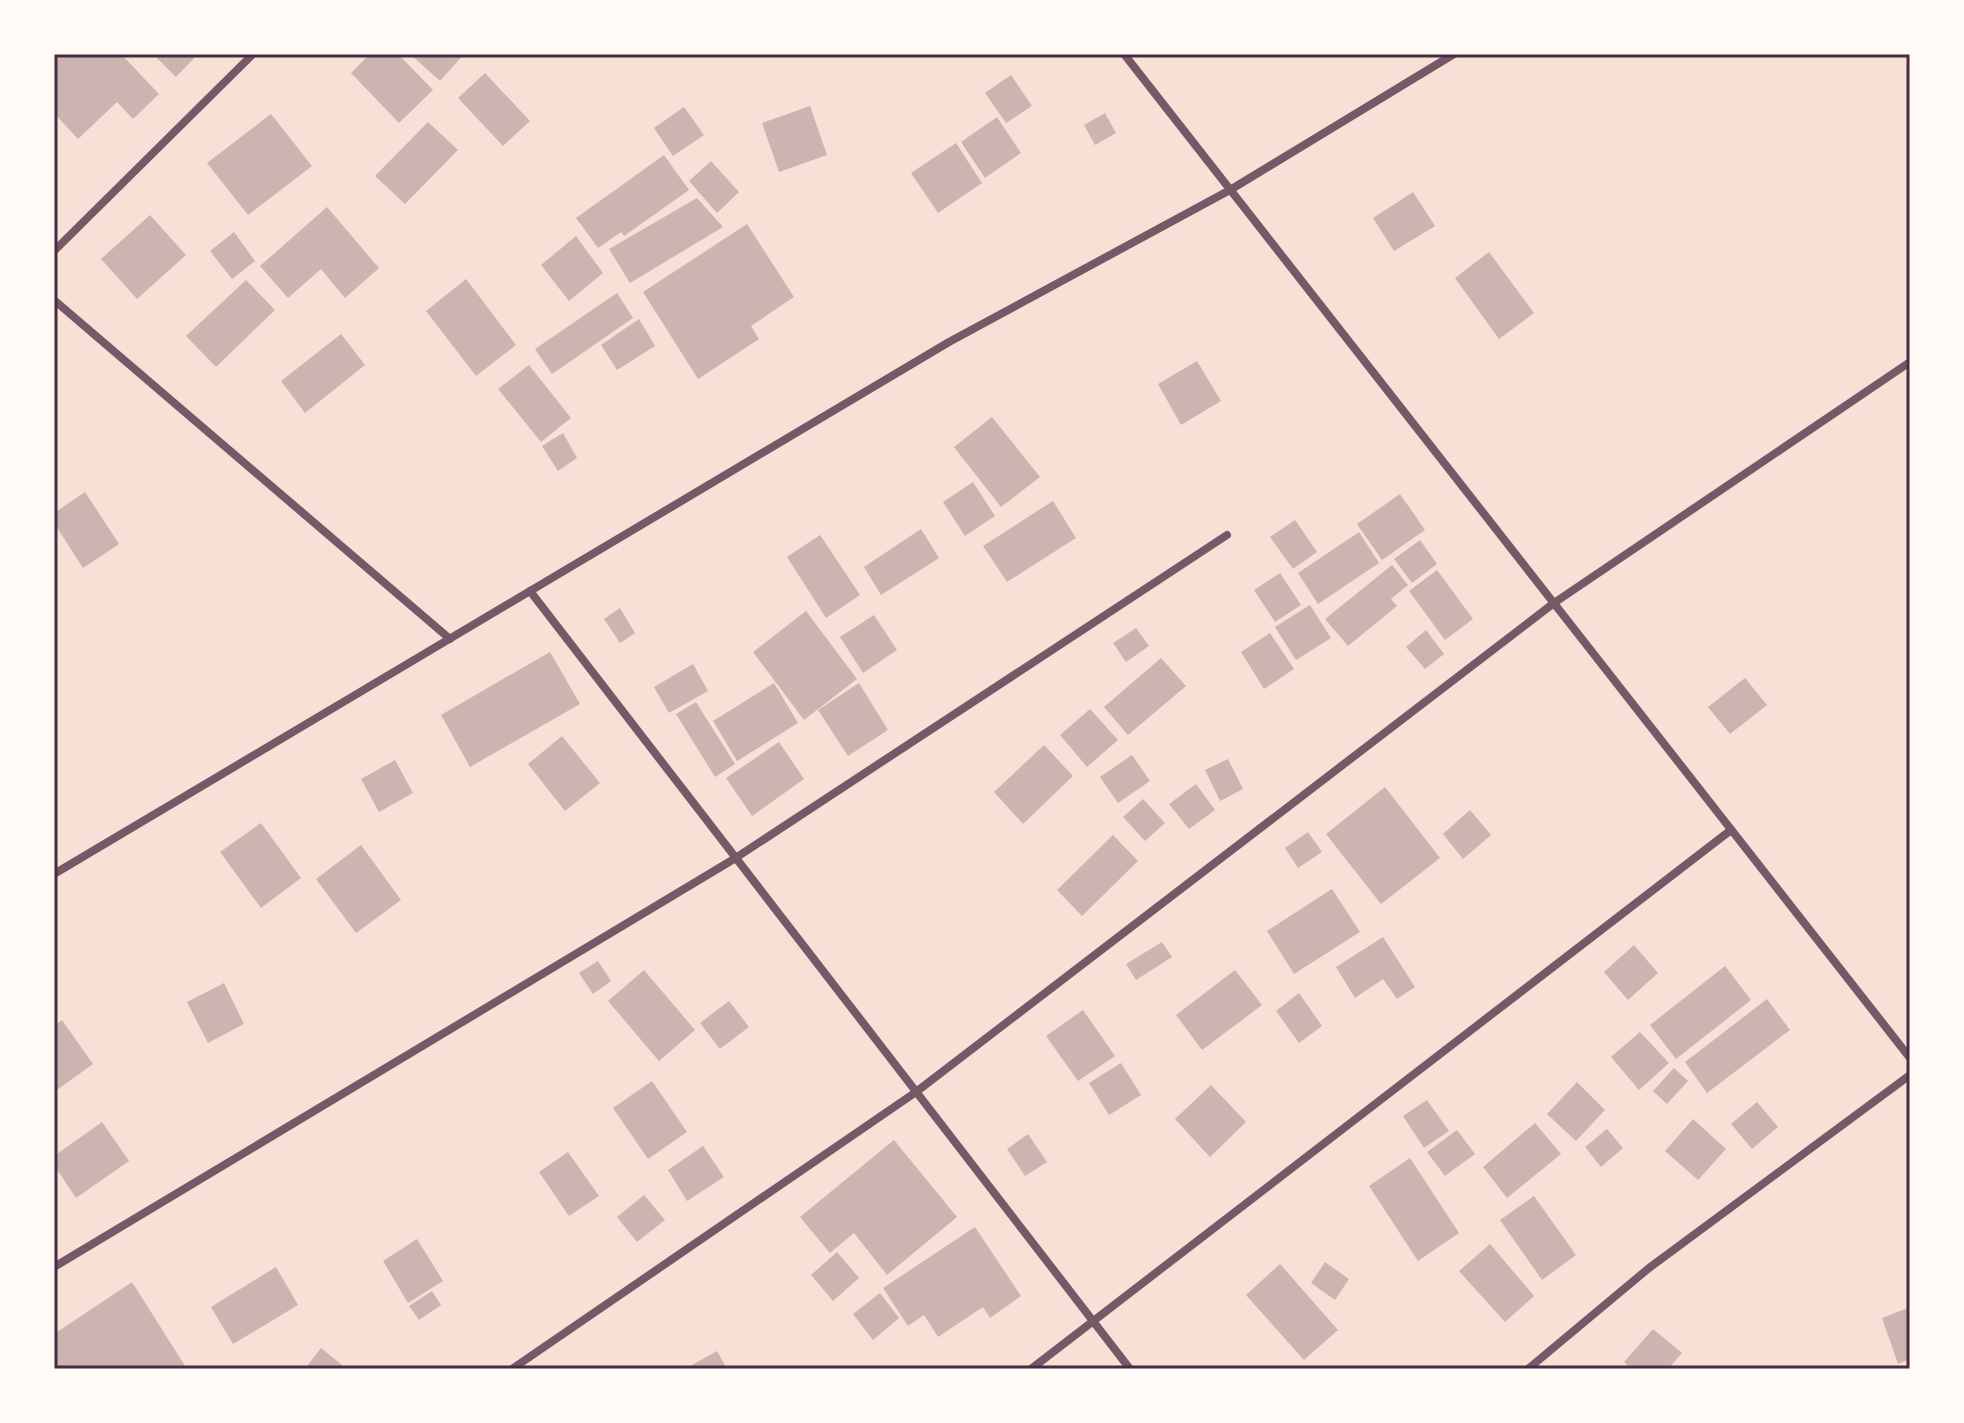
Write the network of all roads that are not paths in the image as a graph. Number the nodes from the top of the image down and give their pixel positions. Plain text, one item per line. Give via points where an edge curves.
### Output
1 (253, 54) edge
2 (1124, 54) edge
3 (1454, 54) edge
4 (1230, 190) junction
5 (54, 251) edge
6 (54, 300) edge
7 (1910, 362) edge
8 (1227, 535) dead end
9 (530, 591) junction
10 (1554, 603) junction
11 (450, 639) junction
12 (1731, 830) junction
13 (734, 859) junction
14 (54, 874) edge
15 (1910, 1058) edge
16 (1910, 1075) edge
17 (916, 1092) junction
18 (54, 1267) edge
19 (1094, 1322) junction
20 (512, 1369) edge
21 (1031, 1369) edge
22 (1130, 1369) edge
23 (1528, 1369) edge

1 - 5 street
2 - 4 street
3 - 4 street
4 - 9 street via 949,342
4 - 10 street
6 - 11 street
7 - 10 street
8 - 13 street
9 - 11 street
9 - 13 street
10 - 12 street
10 - 17 street
11 - 14 street
12 - 15 street
12 - 19 street
13 - 17 street
13 - 18 street
16 - 23 street via 1649,1268
17 - 19 street
17 - 20 street
19 - 21 street
19 - 22 street

